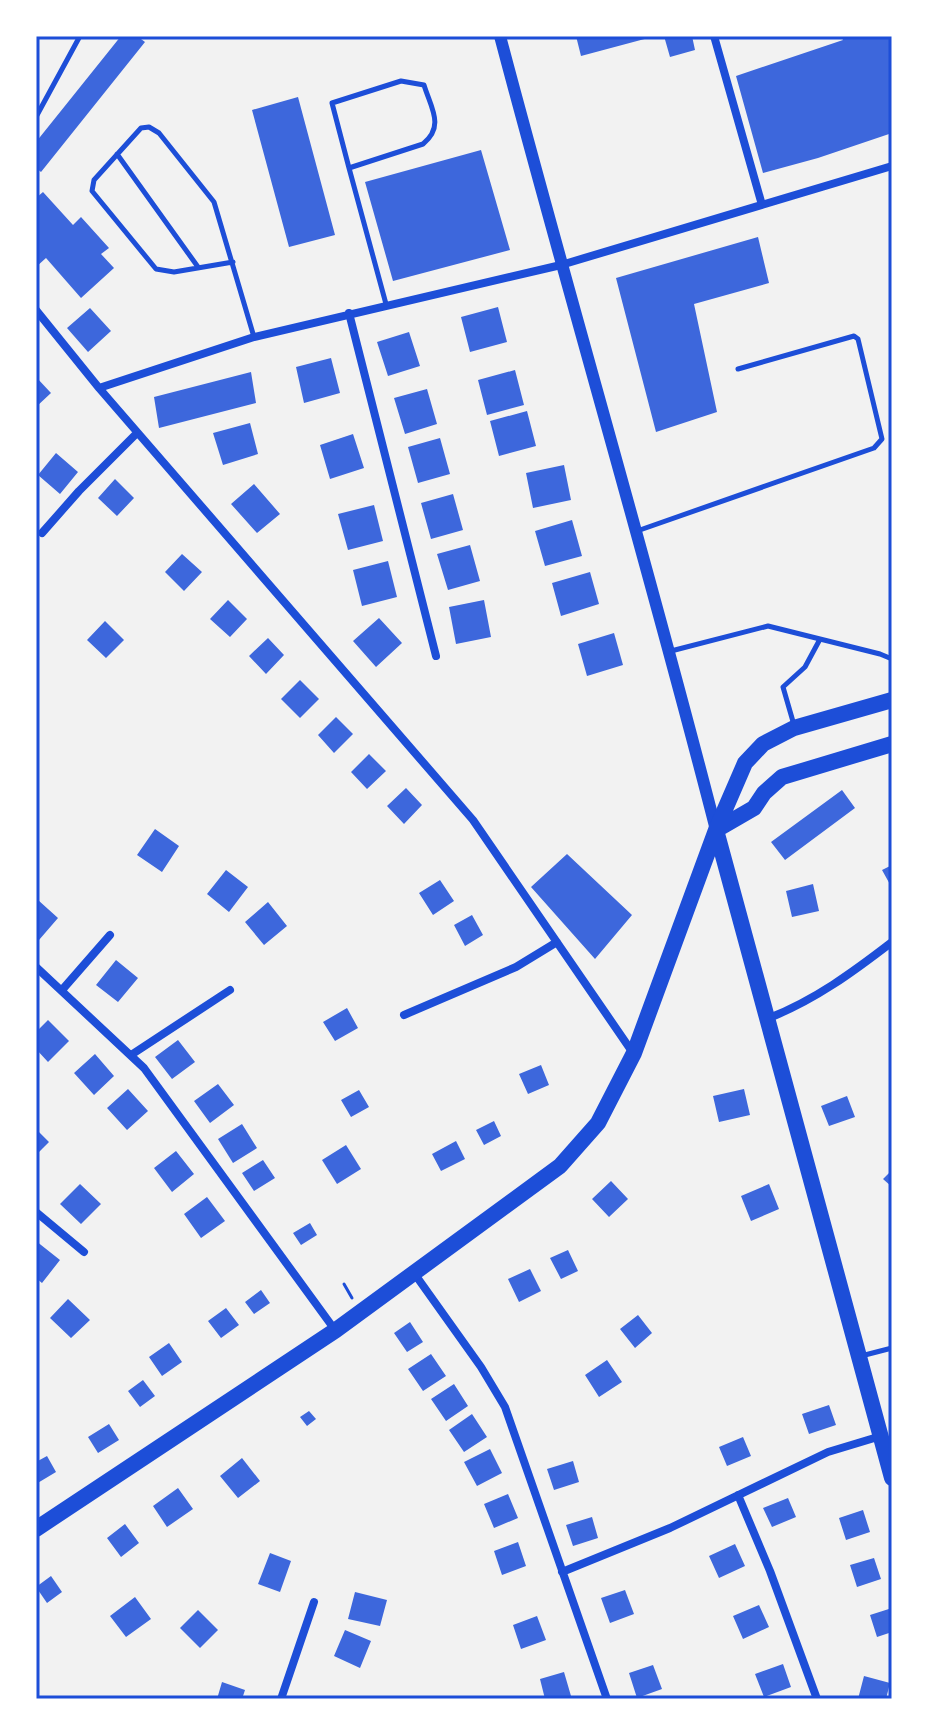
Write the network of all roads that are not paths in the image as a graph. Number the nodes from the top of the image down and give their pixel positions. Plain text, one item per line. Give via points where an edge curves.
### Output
1 (80, 36) edge
2 (500, 36) edge
3 (714, 36) edge
4 (36, 117) edge
5 (117, 154) junction
6 (892, 166) edge
7 (349, 168) junction
8 (762, 205) junction
9 (233, 262) junction
10 (561, 265) junction
11 (198, 267) junction
12 (386, 304) junction
13 (36, 310) edge
14 (349, 313) junction
15 (254, 337) junction
16 (738, 369) dead end
17 (99, 388) junction
18 (137, 433) junction
19 (636, 531) junction
20 (42, 533) dead end
21 (819, 641) junction
22 (670, 651) junction
23 (436, 656) dead end
24 (892, 659) edge
25 (892, 700) edge
26 (794, 728) junction
27 (892, 744) edge
28 (716, 830) junction
29 (110, 935) dead end
30 (557, 942) junction
31 (892, 942) edge
32 (36, 967) edge
33 (62, 990) junction
34 (230, 990) dead end
35 (404, 1015) dead end
36 (769, 1018) junction
37 (634, 1053) junction
38 (131, 1055) junction
39 (36, 1212) edge
40 (84, 1252) dead end
41 (414, 1273) junction
42 (336, 1330) junction
43 (892, 1348) edge
44 (860, 1356) junction
45 (882, 1436) junction
46 (892, 1478) edge
47 (738, 1495) junction
48 (36, 1529) edge
49 (562, 1572) junction
50 (314, 1602) dead end
51 (281, 1699) edge
52 (607, 1699) edge
53 (817, 1699) edge

1 - 4 lane
2 - 10 street
3 - 8 street
5 - 9 lane via 141,128 159,133 214,202
5 - 11 lane
5 - 11 lane via 94,180 92,191 156,269
6 - 8 street
7 - 7 lane via 433,137 436,125 424,85 401,81 332,103
7 - 12 lane
8 - 10 street
9 - 11 lane
9 - 15 lane
10 - 12 street
10 - 19 street
12 - 14 street
13 - 17 street
14 - 15 street
14 - 23 street
15 - 17 street
16 - 19 lane via 854,336 882,439 874,448
17 - 18 street
18 - 20 street
18 - 30 street via 473,820
19 - 22 street
21 - 22 lane via 768,626
21 - 24 lane
21 - 26 lane via 805,667 783,687
22 - 28 street
25 - 26 main road
26 - 28 main road via 763,744 745,763
27 - 28 main road via 782,777 754,808
28 - 36 main road
28 - 37 main road
29 - 33 street
30 - 35 street via 516,967
30 - 37 street
31 - 36 street via 800,1006
32 - 33 street
33 - 38 street
34 - 38 street
36 - 44 main road
37 - 41 main road via 598,1123 560,1166
38 - 42 street
39 - 40 street
41 - 42 main road
41 - 49 street via 505,1407
42 - 48 main road
43 - 44 lane
44 - 45 main road
45 - 46 main road
45 - 47 street via 828,1452
47 - 49 street
47 - 53 street
49 - 52 street
50 - 51 street

